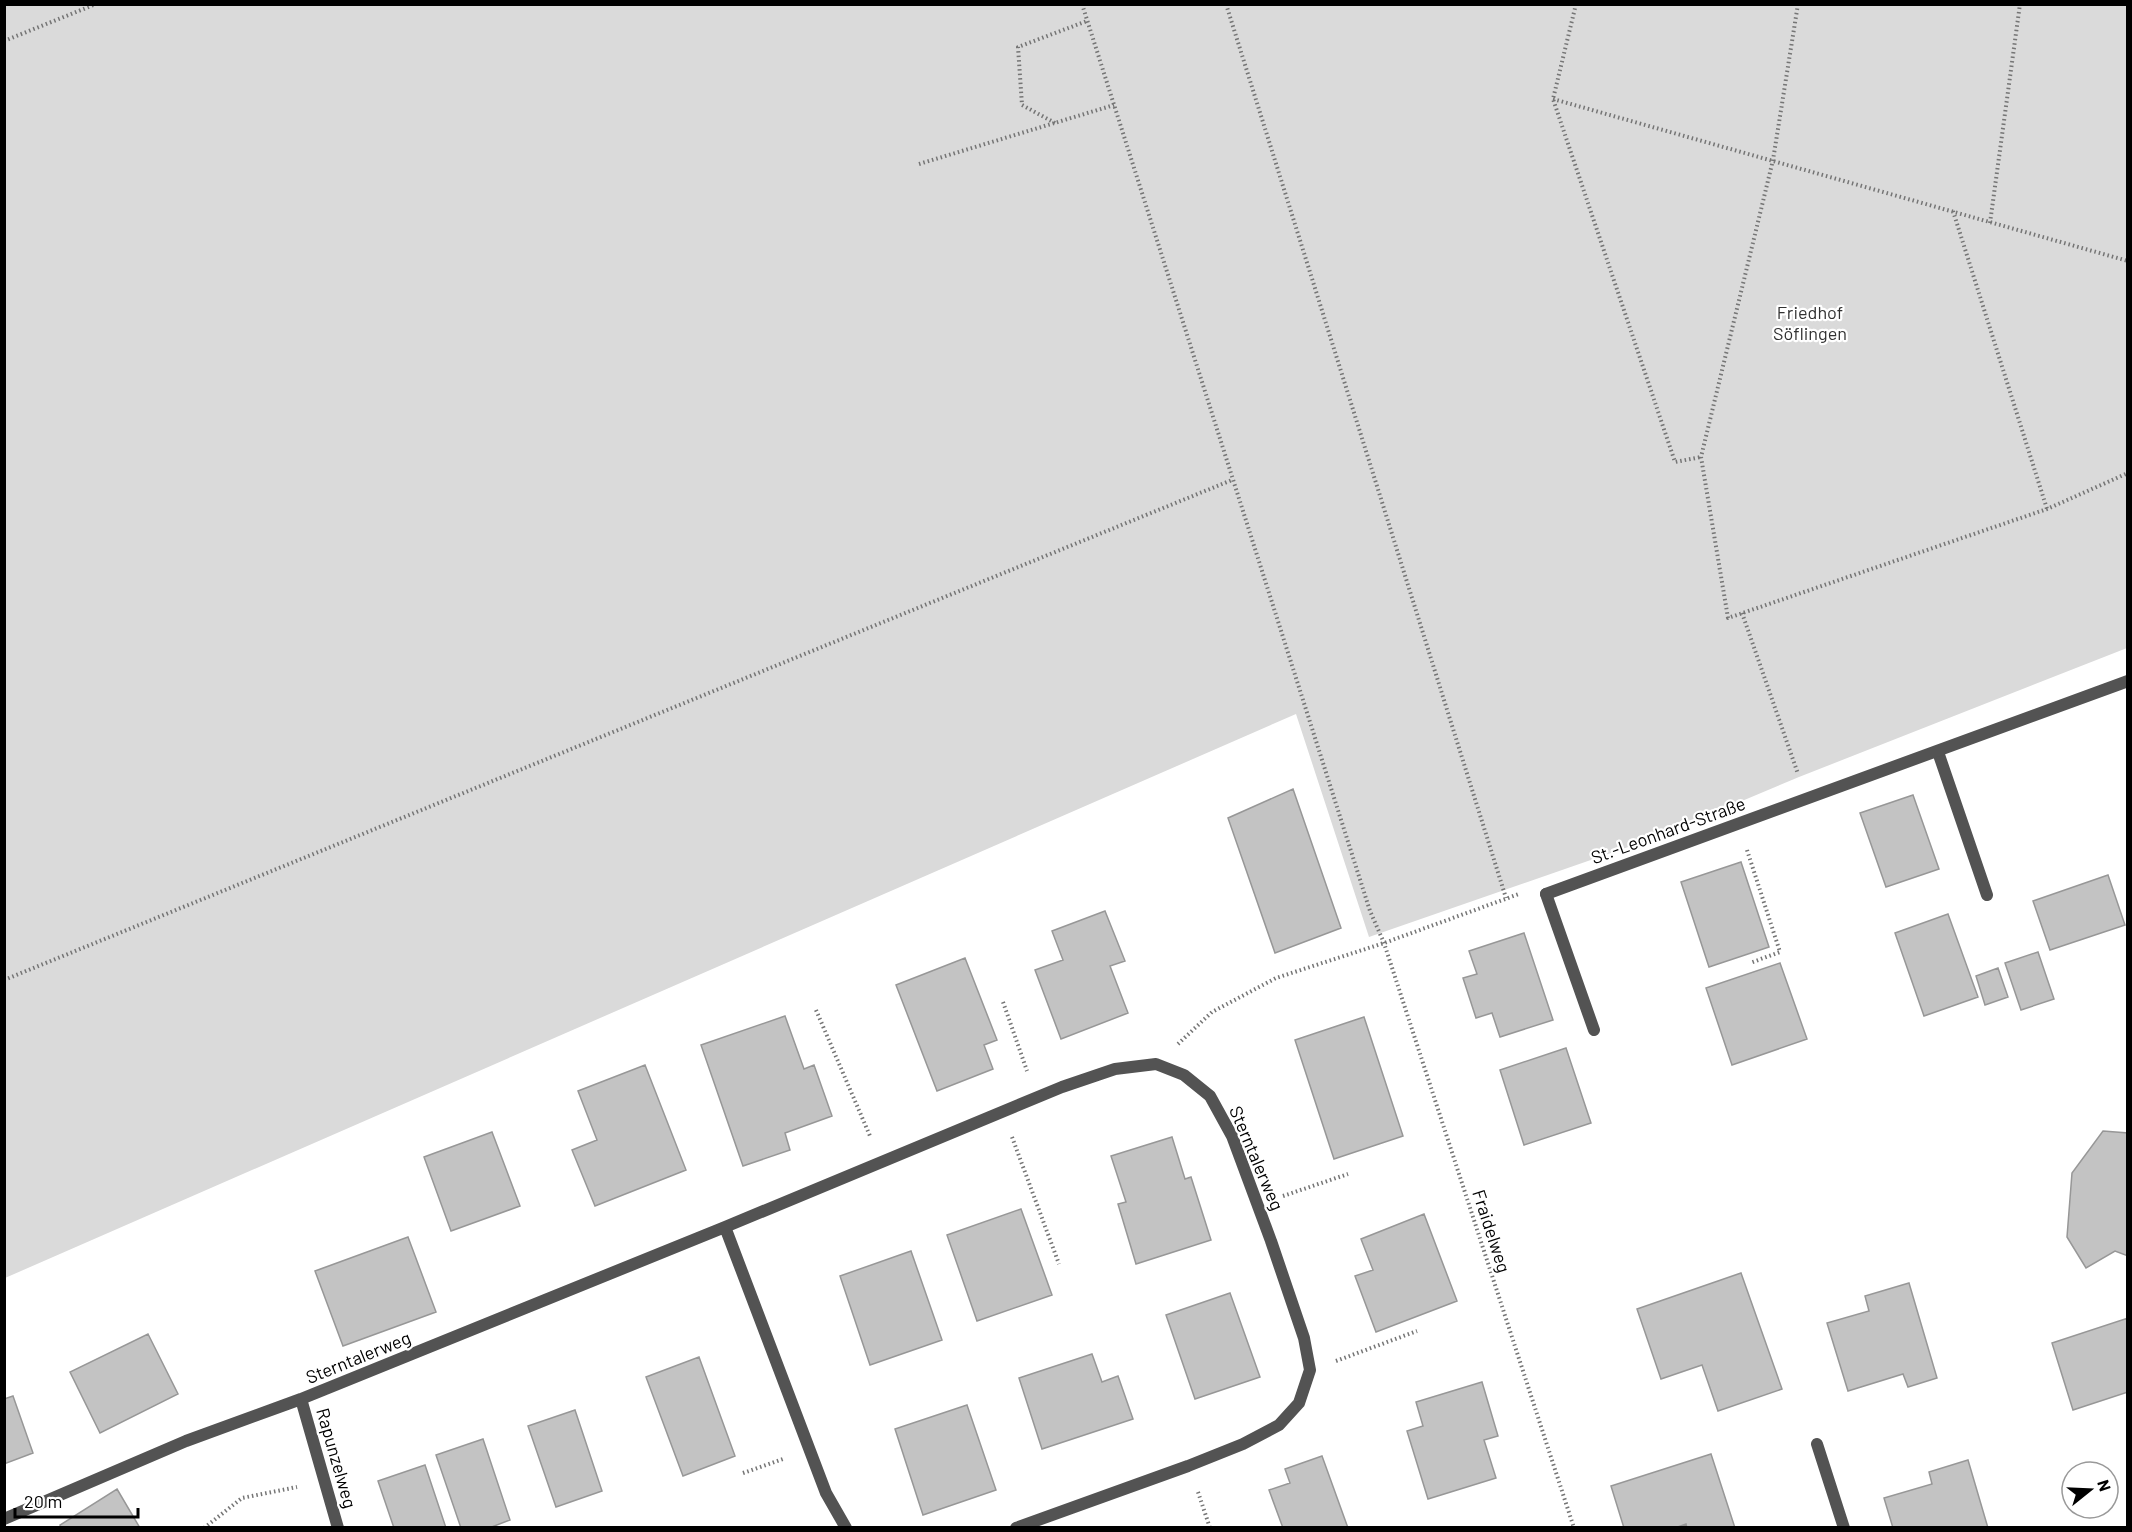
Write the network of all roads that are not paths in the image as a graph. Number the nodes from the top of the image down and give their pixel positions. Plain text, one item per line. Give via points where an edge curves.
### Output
1 (2127, 681) edge
2 (1938, 752) junction
3 (1987, 895) dead end
4 (1594, 1030) dead end
5 (725, 1227) junction
6 (301, 1399) junction
7 (1817, 1444) dead end
8 (4, 1520) edge
9 (338, 1527) edge
10 (846, 1527) edge
11 (1016, 1527) edge
12 (1844, 1527) edge

1 - 2 street, St.-Leonhard-Straße
2 - 3 street
2 - 4 street, St.-Leonhard-Straße via 1546,894
5 - 6 street, Sterntalerweg
5 - 10 street via 826,1493
5 - 11 street, Sterntalerweg via 1003,1111 1115,1070 1156,1064 1184,1075 1210,1096 1232,1136 1304,1338 1310,1370 1299,1403 1279,1425 1243,1444
6 - 8 street, Sterntalerweg via 186,1441
6 - 9 street, Rapunzelweg
7 - 12 street

